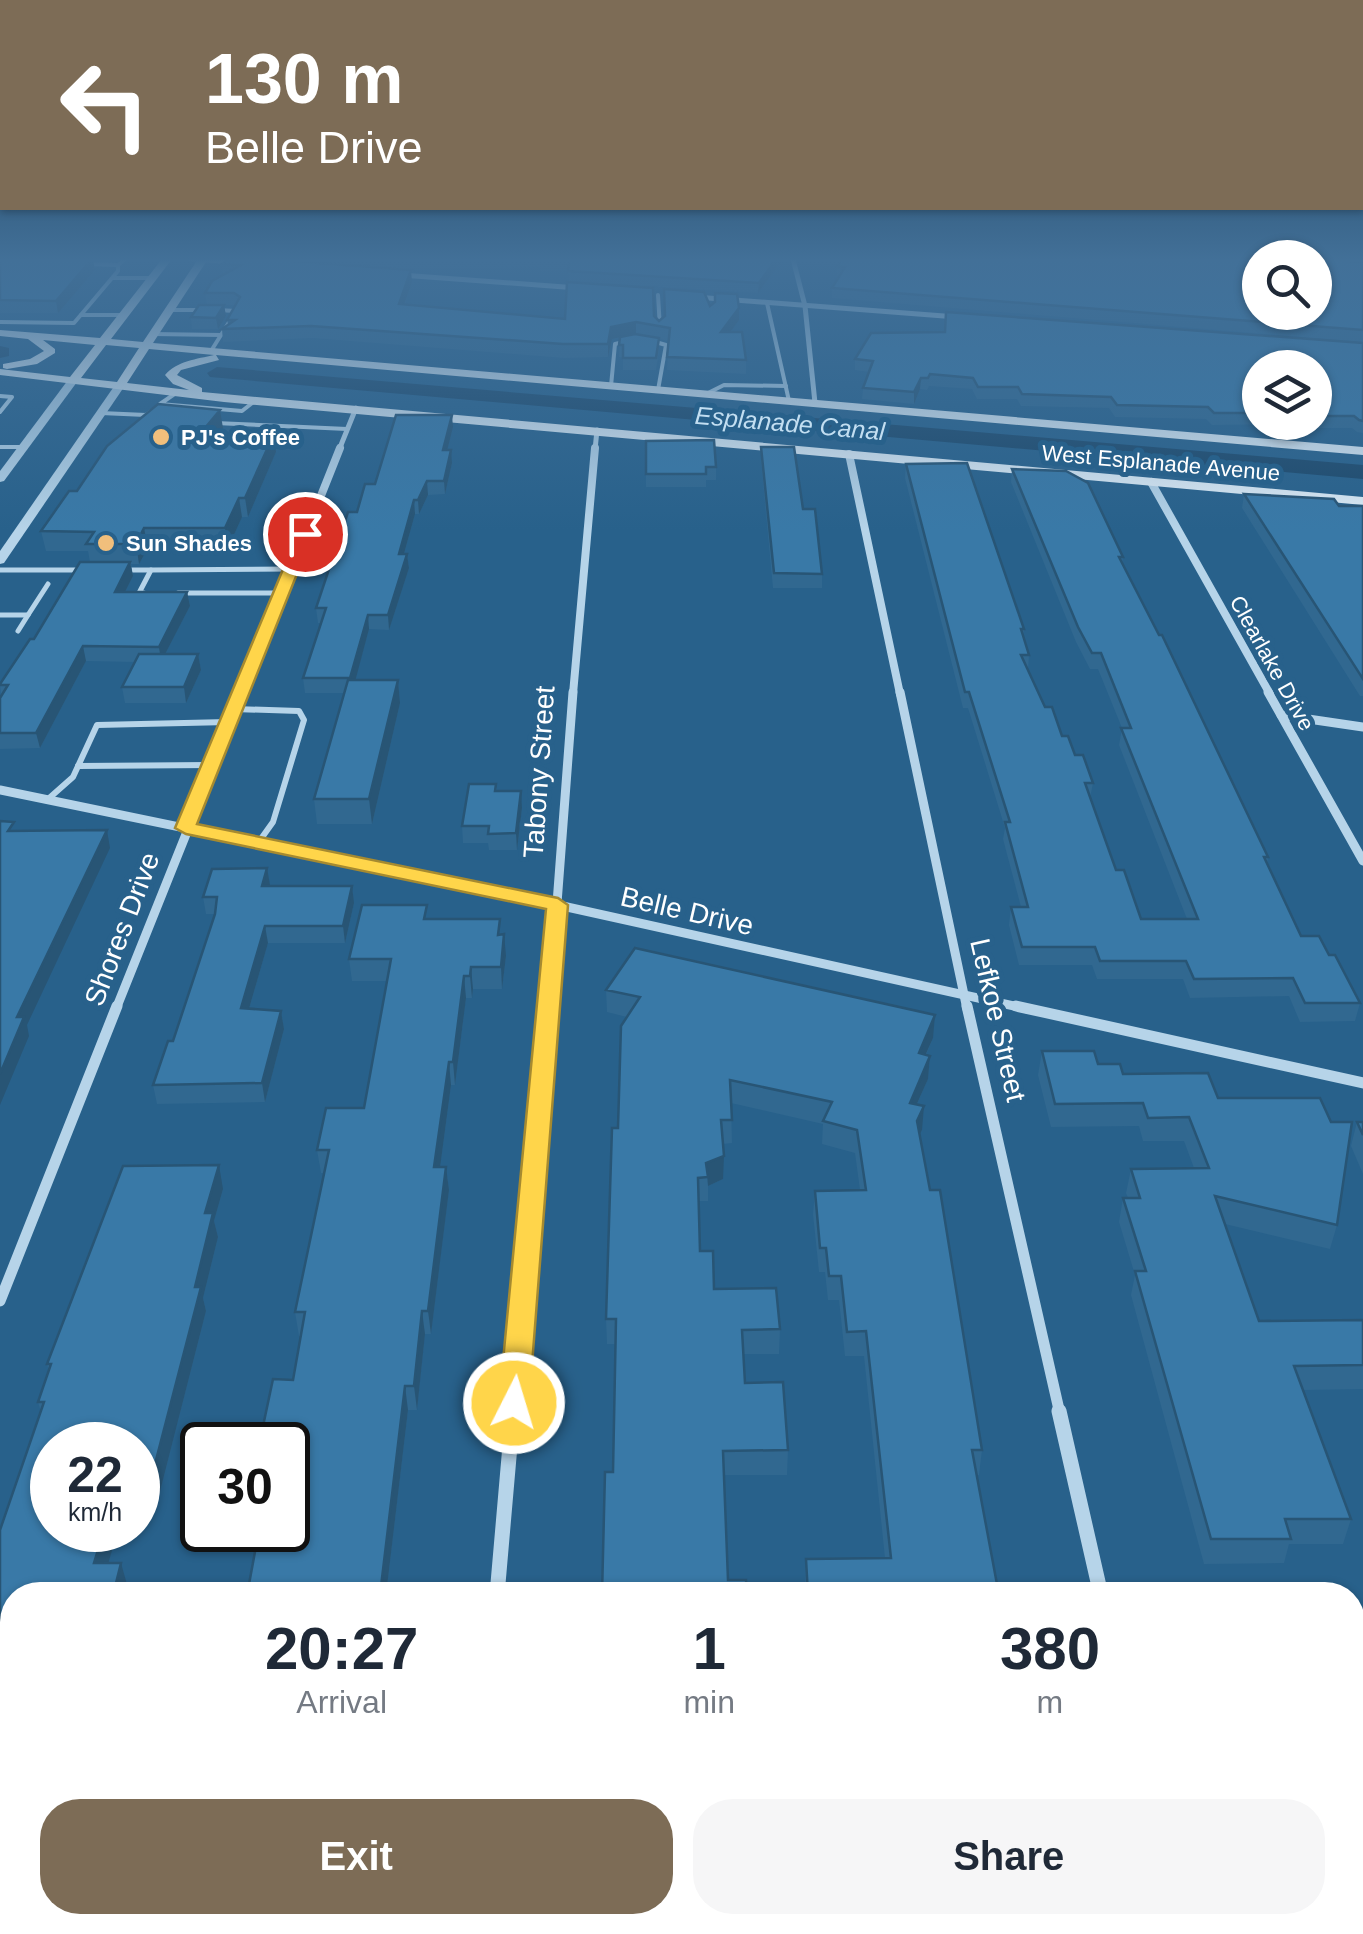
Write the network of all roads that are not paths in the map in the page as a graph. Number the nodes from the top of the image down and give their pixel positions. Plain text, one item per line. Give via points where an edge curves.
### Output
1 (48, 349) edge
2 (98, 349) edge
3 (143, 349) edge
4 (201, 349) edge
5 (614, 349) edge
6 (665, 349) edge
7 (778, 349) edge
8 (809, 349) edge
9 (211, 351) joint
10 (257, 355) junction
11 (0, 370) edge
12 (72, 382) junction
13 (611, 386) junction
14 (786, 386) junction
15 (119, 387) junction
16 (658, 390) junction
17 (176, 392) junction
18 (706, 394) junction
19 (0, 396) edge
20 (224, 398) junction
21 (256, 400) junction
22 (789, 401) junction
23 (814, 403) junction
24 (160, 404) junction
25 (356, 408) junction
26 (0, 412) edge
27 (101, 412) junction
28 (146, 415) junction
29 (162, 417) edge
30 (208, 422) edge
31 (347, 430) junction
32 (597, 430) junction
33 (0, 447) edge
34 (24, 447) junction
35 (1363, 450) edge
36 (849, 454) junction
37 (0, 479) edge
38 (1151, 482) junction
39 (1363, 502) edge
40 (0, 560) edge
41 (291, 569) junction
42 (0, 570) edge
43 (94, 570) edge
44 (113, 570) edge
45 (152, 570) junction
46 (48, 584) dead end
47 (157, 593) edge
48 (174, 593) edge
49 (281, 593) junction
50 (0, 615) edge
51 (28, 615) junction
52 (18, 631) dead end
53 (234, 708) junction
54 (1281, 716) junction
55 (228, 722) junction
56 (1363, 727) edge
57 (78, 766) junction
58 (211, 766) junction
59 (0, 790) edge
60 (48, 800) junction
61 (186, 828) junction
62 (258, 843) junction
63 (1363, 861) edge
64 (558, 905) junction
65 (964, 995) junction
66 (1363, 1083) edge
67 (0, 1301) edge
68 (498, 1582) edge
69 (1098, 1582) edge

1 - 11 main road via 32,362
2 - 12 main road
3 - 15 main road
4 - 9 main road, West Esplanade Avenue
5 - 13 lane
6 - 16 lane
7 - 14 lane
8 - 23 street
9 - 10 main road, West Esplanade Avenue
10 - 13 main road, West Esplanade Avenue
10 - 20 main road via 194,362 171,376
11 - 12 main road, West Esplanade Avenue
12 - 15 main road, West Esplanade Avenue
12 - 34 street
13 - 16 main road, West Esplanade Avenue
14 - 18 lane via 724,386
14 - 22 lane
15 - 17 main road, West Esplanade Avenue
15 - 27 street
16 - 18 main road, West Esplanade Avenue
17 - 20 main road, West Esplanade Avenue
17 - 24 lane
18 - 22 main road, West Esplanade Avenue
19 - 26 lane via 12,397
20 - 21 main road, West Esplanade Avenue
21 - 24 lane via 242,411
21 - 25 main road, West Esplanade Avenue
22 - 23 main road, West Esplanade Avenue
23 - 35 main road, West Esplanade Avenue
24 - 28 lane
25 - 31 street, Shores Drive
25 - 32 main road, West Esplanade Avenue
27 - 28 lane
27 - 40 street
28 - 29 lane
30 - 31 lane
31 - 41 street, Shores Drive
32 - 36 main road, West Esplanade Avenue
32 - 64 street, Tabony Street
33 - 34 lane
34 - 37 street
36 - 38 main road, West Esplanade Avenue
36 - 65 street, Lefkoe Street
38 - 39 main road, West Esplanade Avenue
38 - 54 street, Clearlake Drive
41 - 45 lane
41 - 49 street, Shores Drive
42 - 43 lane
44 - 45 lane
45 - 47 lane via 139,593
46 - 51 lane
48 - 49 lane
49 - 53 street, Shores Drive
50 - 51 lane
51 - 52 lane
53 - 55 street, Shores Drive
53 - 62 lane via 288,709 304,720 273,822
54 - 56 street
54 - 63 street, Clearlake Drive
55 - 57 lane via 96,724
55 - 58 street, Shores Drive
57 - 58 lane
57 - 60 lane
58 - 61 street, Shores Drive
59 - 60 street, Belle Drive
60 - 61 street, Belle Drive
61 - 62 street, Belle Drive
61 - 67 street, Shores Drive
62 - 64 street, Belle Drive
64 - 65 street, Belle Drive
64 - 68 street, Tabony Street
65 - 66 street, Belle Drive
65 - 69 street, Lefkoe Street

